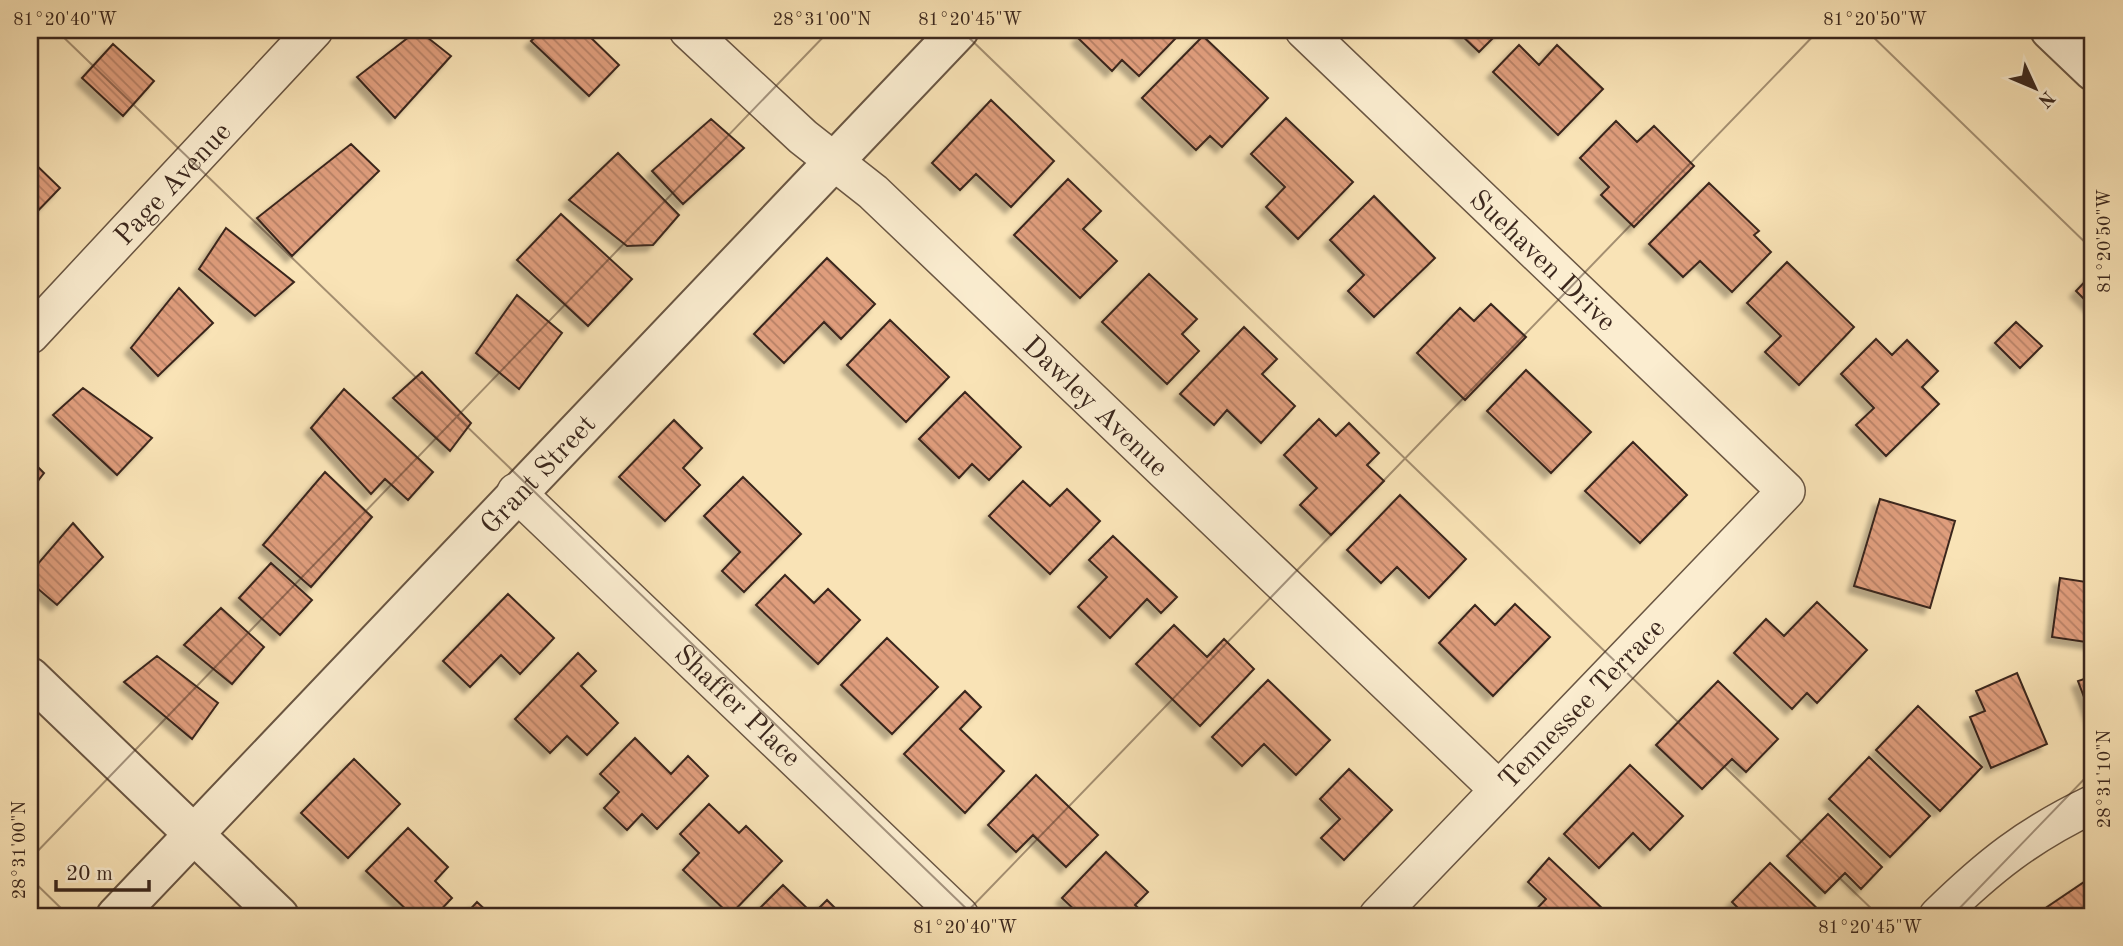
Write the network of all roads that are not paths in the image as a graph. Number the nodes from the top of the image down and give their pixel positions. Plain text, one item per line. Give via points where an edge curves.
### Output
1 (314, 30) edge
2 (688, 30) edge
3 (959, 30) edge
4 (1304, 30) edge
5 (2050, 30) edge
6 (2093, 71) edge
7 (835, 162) junction
8 (30, 335) edge
9 (1786, 491) joint
10 (516, 492) junction
11 (30, 677) edge
12 (1498, 789) junction
13 (2093, 804) edge
14 (193, 835) junction
15 (116, 916) edge
16 (279, 916) edge
17 (960, 916) edge
18 (1378, 916) edge
19 (1938, 916) edge

1 - 8 street, Page Avenue
2 - 7 street, Dawley Avenue
3 - 7 street, Grant Street
4 - 9 street, Suehaven Drive
5 - 6 street
7 - 10 street, Grant Street
7 - 12 street, Dawley Avenue via 873,192
9 - 12 street, Tennessee Terrace
10 - 14 street, Grant Street
10 - 17 street, Shaffer Place
11 - 14 street
12 - 18 street, Tennessee Terrace
13 - 19 street via 2050,825 1984,870
14 - 15 street, Grant Street
14 - 16 street

